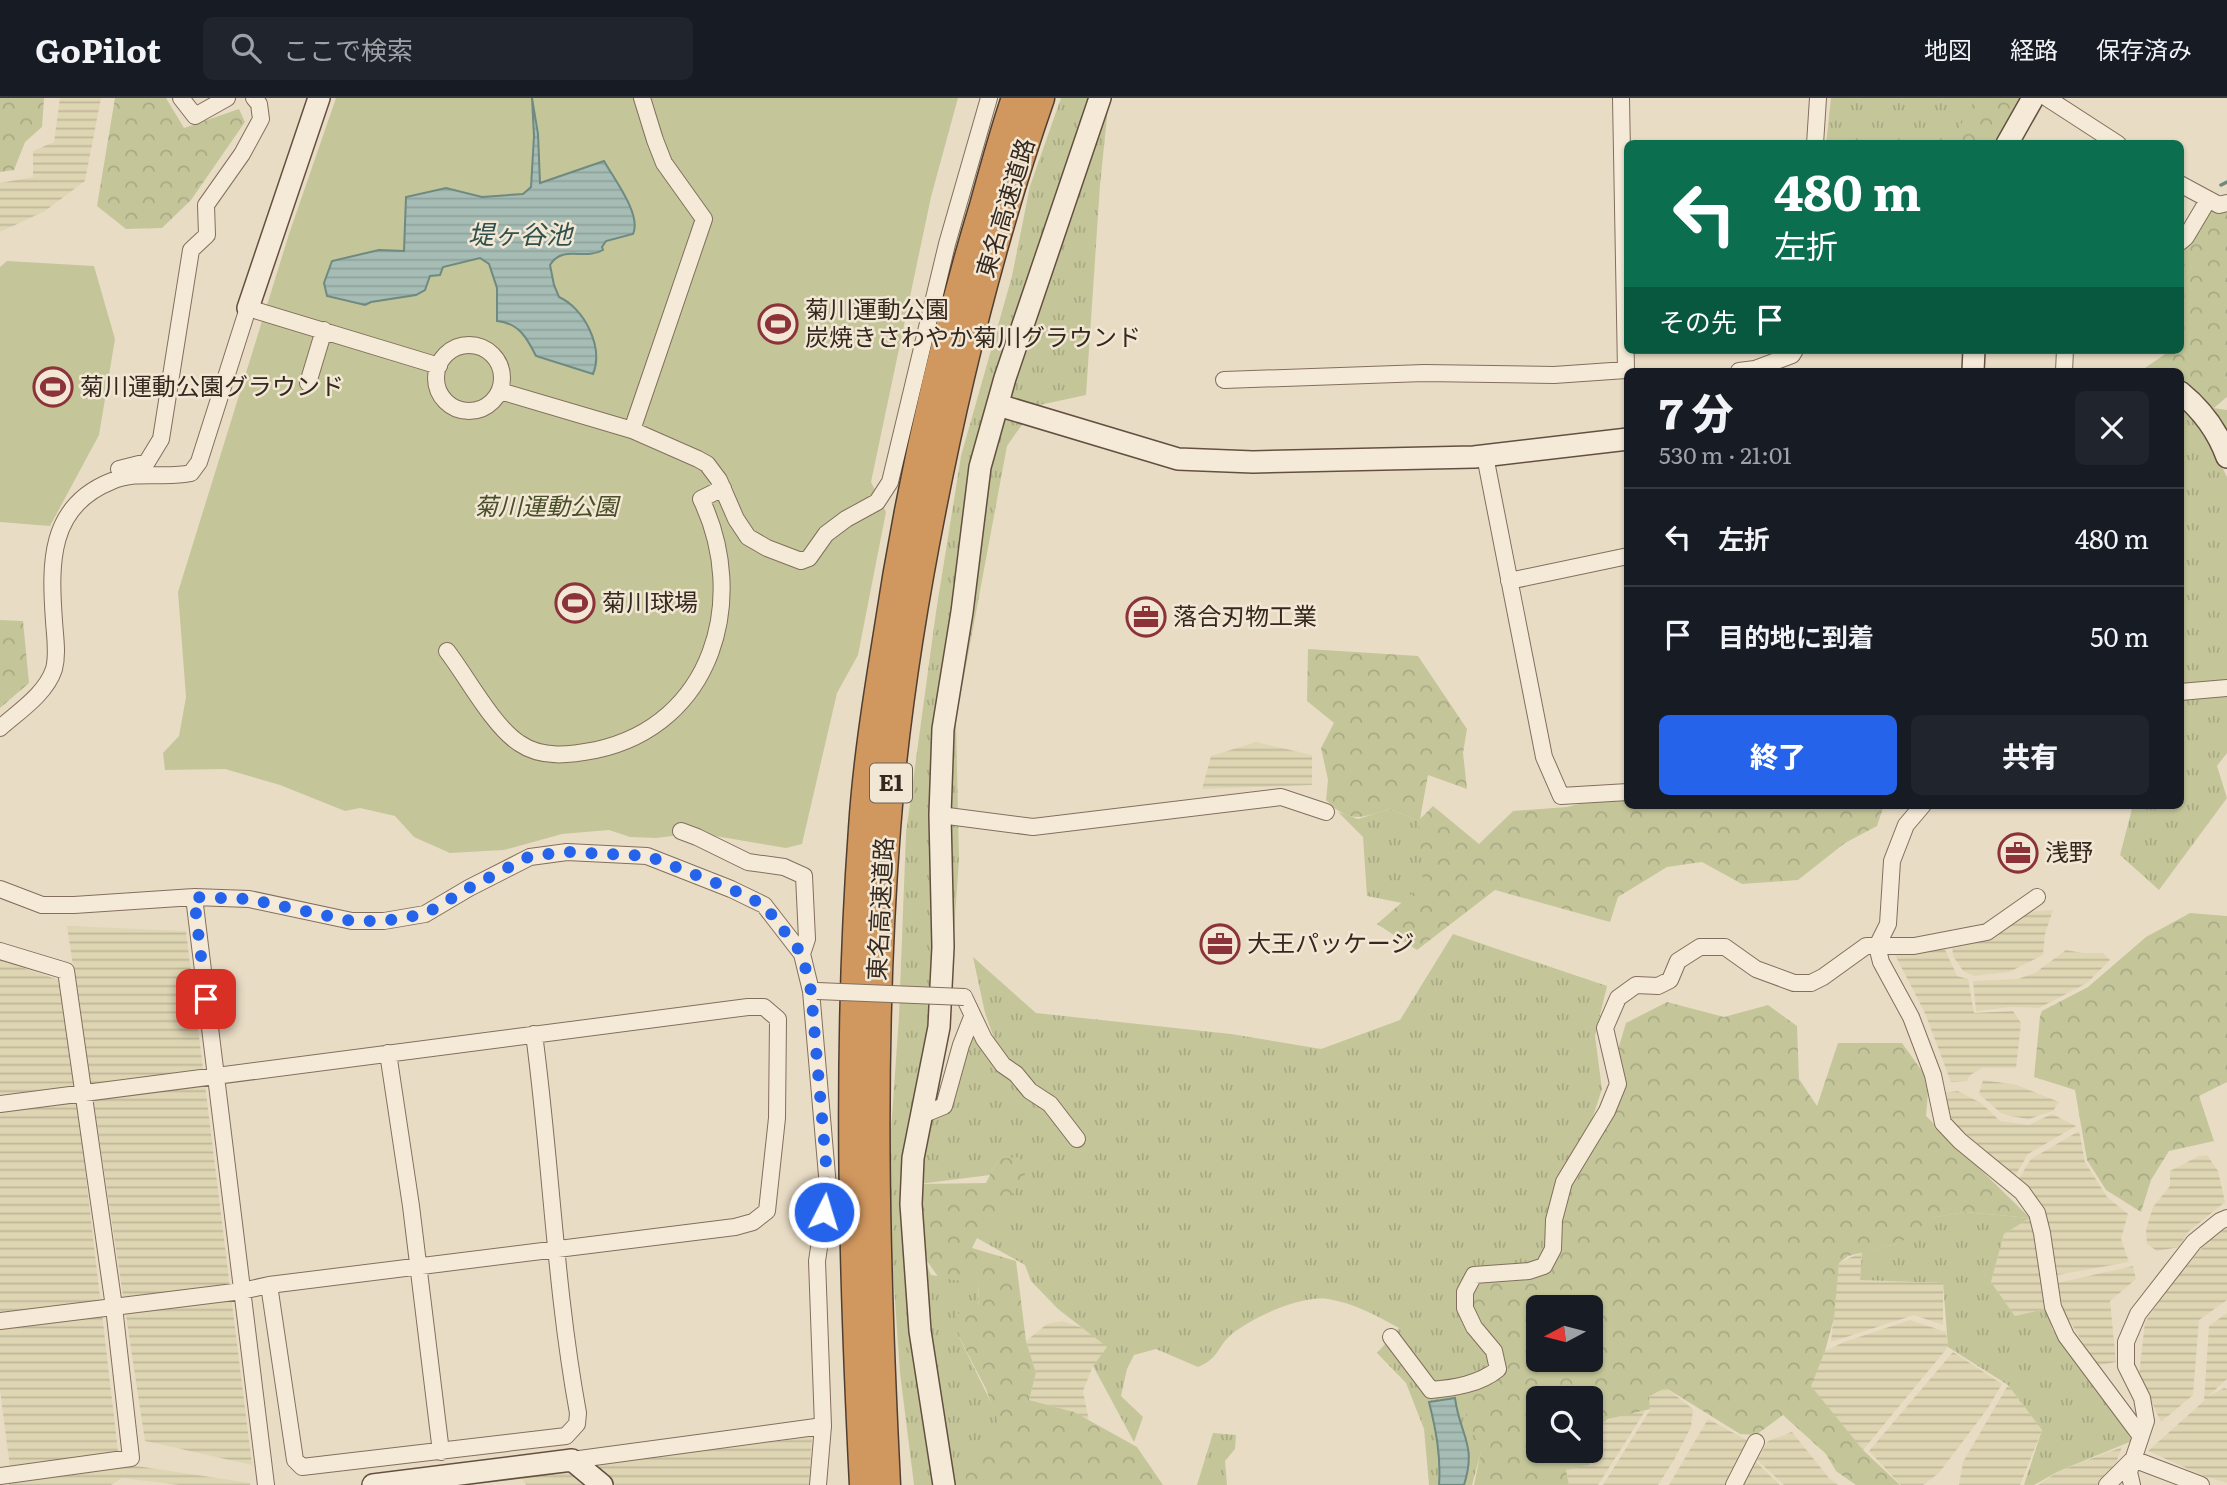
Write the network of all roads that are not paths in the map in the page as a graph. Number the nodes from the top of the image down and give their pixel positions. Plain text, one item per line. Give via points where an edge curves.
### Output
1 (181, 98) edge
2 (227, 98) edge
3 (254, 98) edge
4 (318, 98) edge
5 (642, 98) edge
6 (989, 98) edge
7 (1016, 98) edge
8 (1040, 98) edge
9 (1100, 98) edge
10 (1621, 98) edge
11 (1818, 98) edge
12 (2033, 98) edge
13 (2047, 98) edge
14 (1815, 140) edge
15 (2009, 140) edge
16 (2112, 140) edge
17 (2184, 186) edge
18 (2208, 200) junction
19 (2227, 202) edge
20 (2184, 239) edge
21 (1624, 261) edge
22 (248, 308) junction
23 (324, 330) junction
24 (1793, 354) edge
25 (439, 366) junction
26 (1758, 368) edge
27 (1624, 370) edge
28 (1224, 380) dead end
29 (308, 383) dead end
30 (500, 391) junction
31 (2184, 395) edge
32 (998, 405) junction
33 (632, 430) junction
34 (1624, 439) edge
35 (1485, 456) junction
36 (2227, 457) edge
37 (98, 487) junction
38 (723, 488) junction
39 (1624, 557) edge
40 (1509, 580) junction
41 (447, 650) dead end
42 (2227, 688) edge
43 (2184, 692) edge
44 (0, 728) edge
45 (1624, 792) edge
46 (1920, 809) edge
47 (1326, 812) dead end
48 (940, 815) junction
49 (681, 831) dead end
50 (0, 889) edge
51 (194, 897) junction
52 (2037, 897) dead end
53 (1877, 946) junction
54 (0, 951) edge
55 (802, 954) junction
56 (814, 991) junction
57 (972, 1017) junction
58 (534, 1034) junction
59 (388, 1053) junction
60 (215, 1076) junction
61 (83, 1093) junction
62 (0, 1104) edge
63 (922, 1115) junction
64 (1077, 1139) dead end
65 (2227, 1218) edge
66 (556, 1251) junction
67 (418, 1268) junction
68 (270, 1285) junction
69 (242, 1291) junction
70 (114, 1307) junction
71 (0, 1321) edge
72 (1391, 1337) dead end
73 (823, 1426) junction
74 (2140, 1435) junction
75 (1756, 1442) dead end
76 (441, 1452) junction
77 (2133, 1459) junction
78 (572, 1460) junction
79 (0, 1472) edge
80 (452, 1480) edge
81 (266, 1485) edge
82 (373, 1485) edge
83 (602, 1485) edge
84 (818, 1485) edge
85 (864, 1485) edge
86 (886, 1485) edge
87 (944, 1485) edge
88 (1734, 1485) edge
89 (2107, 1485) edge
90 (2132, 1485) edge
91 (2201, 1485) edge

1 - 2 street via 195,116
3 - 37 street via 261,119 206,205 206,235 191,250 161,439 147,462 107,471
4 - 22 street
5 - 33 street via 664,163 704,219
6 - 38 street via 947,244 890,482 877,502 826,534 801,561 748,537
7 - 85 highway, 東名高速道路 / E1 via 958,291 924,437 898,566 863,825 852,1110
8 - 86 highway, 東名高速道路 / E1 via 980,296 945,441 901,692 887,812 874,1096
9 - 32 street
10 - 21 street
11 - 14 street
12 - 15 street
13 - 16 street
17 - 18 street
18 - 19 street via 2219,205
18 - 20 street
22 - 23 street
22 - 37 street via 199,462 191,473 133,475
23 - 25 street
23 - 29 street
24 - 26 street
25 - 30 street via 436,376 441,396 457,409 477,411
25 - 30 street via 461,346 482,347 502,370
27 - 28 street
30 - 33 street
31 - 36 street via 2197,405
32 - 35 street via 1178,459 1253,462
32 - 48 street via 980,467 943,729
33 - 38 street via 707,464
34 - 35 street
35 - 40 street
37 - 44 street via 71,511 53,553 54,669 36,696
38 - 41 street via 701,499 716,538 723,593 715,643 688,693 668,715 643,732 583,752 535,752 503,729
39 - 40 street
40 - 45 street via 1544,757 1561,796
42 - 43 street
46 - 53 street via 1906,825 1892,861 1888,924
47 - 48 street via 1281,797 1032,827
48 - 63 street via 943,947 939,1027
49 - 55 street via 748,862 784,867 804,876 807,939
50 - 51 street via 42,905
51 - 55 street via 249,899 352,921 384,921 425,914 530,856 568,852 648,856 764,905
51 - 60 street
52 - 53 street via 1987,932 1914,946
53 - 72 street via 1866,946 1811,983 1794,983 1756,969 1725,947 1700,947 1678,961 1670,981 1658,986 1636,985 1618,998 1605,1028 1618,1084 1564,1182 1553,1249 1544,1266 1475,1275 1465,1292 1465,1308 1494,1351 1498,1369 1487,1378 1431,1390
53 - 74 street via 1933,1075 1943,1123 2022,1192 2037,1213 2053,1307 2066,1336
54 - 61 street via 66,971
55 - 56 street
56 - 57 street, bridge via 964,997
56 - 73 street via 828,1187 817,1261
57 - 63 street via 944,1106
57 - 64 street via 1003,1065 1050,1104
58 - 59 street
58 - 66 street
58 - 66 street via 748,1007 764,1007 778,1019 777,1118 767,1210 753,1222 736,1227
59 - 60 street
59 - 67 street
60 - 61 street
60 - 69 street
61 - 62 street
61 - 70 street
63 - 87 street via 913,1158 911,1204 920,1331
65 - 74 street via 2194,1242 2138,1314 2126,1342 2126,1366 2142,1398 2146,1421
66 - 67 street
66 - 76 street via 577,1424 566,1436
67 - 68 street
67 - 76 street
68 - 69 street
68 - 76 street via 295,1460 302,1467
69 - 70 street
69 - 81 street
70 - 71 street
70 - 79 street via 131,1458
73 - 78 street
73 - 84 street
74 - 77 street
75 - 88 street
77 - 89 street
77 - 90 street
77 - 91 street
78 - 80 street
78 - 83 street
80 - 82 street

